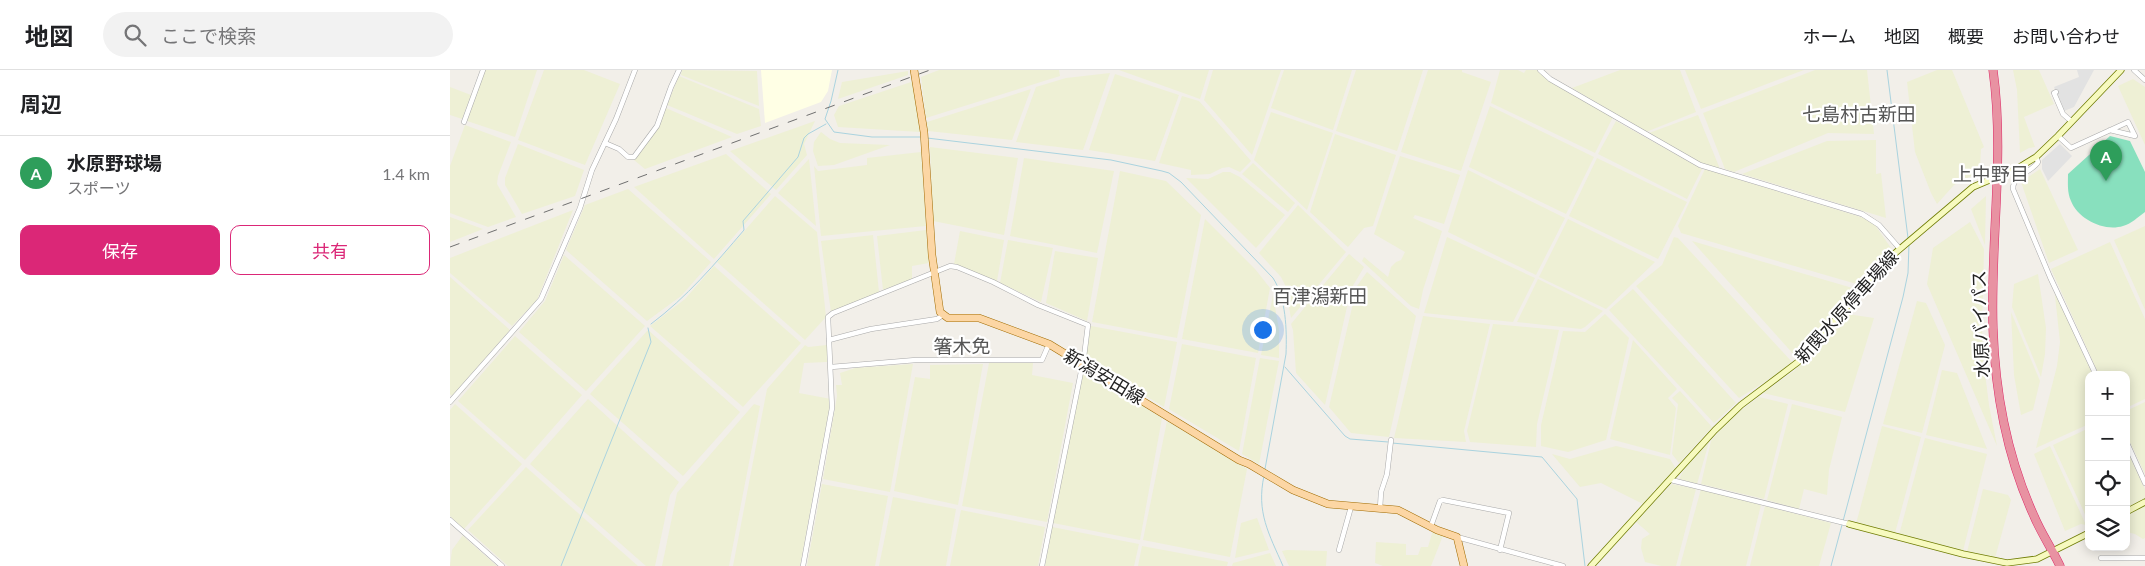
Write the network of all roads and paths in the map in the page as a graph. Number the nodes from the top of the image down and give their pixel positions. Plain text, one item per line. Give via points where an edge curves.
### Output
1 (483, 70) edge
2 (635, 70) edge
3 (679, 70) edge
4 (914, 70) edge
5 (1540, 70) edge
6 (1993, 70) edge
7 (2121, 70) edge
8 (2134, 70) edge
9 (2145, 80) edge
10 (2056, 92) dead end
11 (2071, 120) junction
12 (464, 122) dead end
13 (2110, 130) junction
14 (2058, 136) junction
15 (605, 143) junction
16 (2036, 157) junction
17 (1998, 175) junction
18 (1902, 247) junction
19 (935, 272) junction
20 (943, 315) junction
21 (829, 340) junction
22 (1049, 344) junction
23 (1082, 362) junction
24 (831, 367) junction
25 (2094, 371) edge
26 (450, 402) edge
27 (1390, 442) dead end
28 (2130, 450) edge
29 (1671, 480) junction
30 (2145, 483) edge
31 (2145, 502) edge
32 (1352, 507) junction
33 (1380, 509) junction
34 (2130, 510) edge
35 (450, 520) edge
36 (1849, 524) joint
37 (1431, 526) junction
38 (2085, 535) edge
39 (1457, 537) junction
40 (1339, 550) dead end
41 (1500, 550) junction
42 (2053, 552) junction
43 (2101, 558) dead end
44 (2145, 558) edge
45 (502, 566) edge
46 (803, 566) edge
47 (1042, 566) edge
48 (1464, 566) edge
49 (1564, 566) edge
50 (1591, 566) edge
51 (2060, 566) edge

1 - 12 street
2 - 15 street
3 - 15 street via 657,126 634,157 628,157
4 - 19 main road via 924,133
5 - 18 street via 1550,79 1700,165 1862,214
6 - 17 highway, 水原バイパス
7 - 11 main road, 新関水原停車場線
8 - 9 street
10 - 11 street via 2063,114
11 - 14 main road, 新関水原停車場線
13 - 13 street via 2128,122 2135,136 2118,132
13 - 14 street via 2071,148
14 - 16 main road, 新関水原停車場線
15 - 26 street via 541,298
16 - 17 main road, 新関水原停車場線
16 - 25 street via 2036,165 2017,178 2013,188
17 - 18 main road, 新関水原停車場線 via 1961,195
17 - 42 highway, 水原バイパス via 1993,293 1997,383 2015,466
18 - 29 main road, 新関水原停車場線 via 1798,362 1740,405
19 - 20 main road
19 - 21 street via 833,313 828,317
19 - 23 street via 957,266 1085,323 1088,328
20 - 21 street via 937,320 872,329
20 - 22 main road, 新潟安田線 via 948,318 979,318
21 - 24 street
22 - 23 main road, 新潟安田線
22 - 24 street via 1042,360 916,360
23 - 32 main road, 新潟安田線 via 1275,481 1320,501
23 - 47 street
24 - 46 street via 832,408
27 - 33 street
28 - 30 street
29 - 36 street
29 - 50 main road, 新関水原停車場線
31 - 34 main road
32 - 33 main road, 新潟安田線
32 - 40 street
33 - 37 main road, 新潟安田線 via 1398,510
35 - 45 street
36 - 42 main road via 2002,562 2037,559
37 - 39 main road, 新潟安田線
37 - 41 street via 1443,500 1509,512
38 - 42 main road
39 - 41 street
39 - 48 main road
41 - 49 street
42 - 51 highway, 水原バイパス
43 - 44 street

